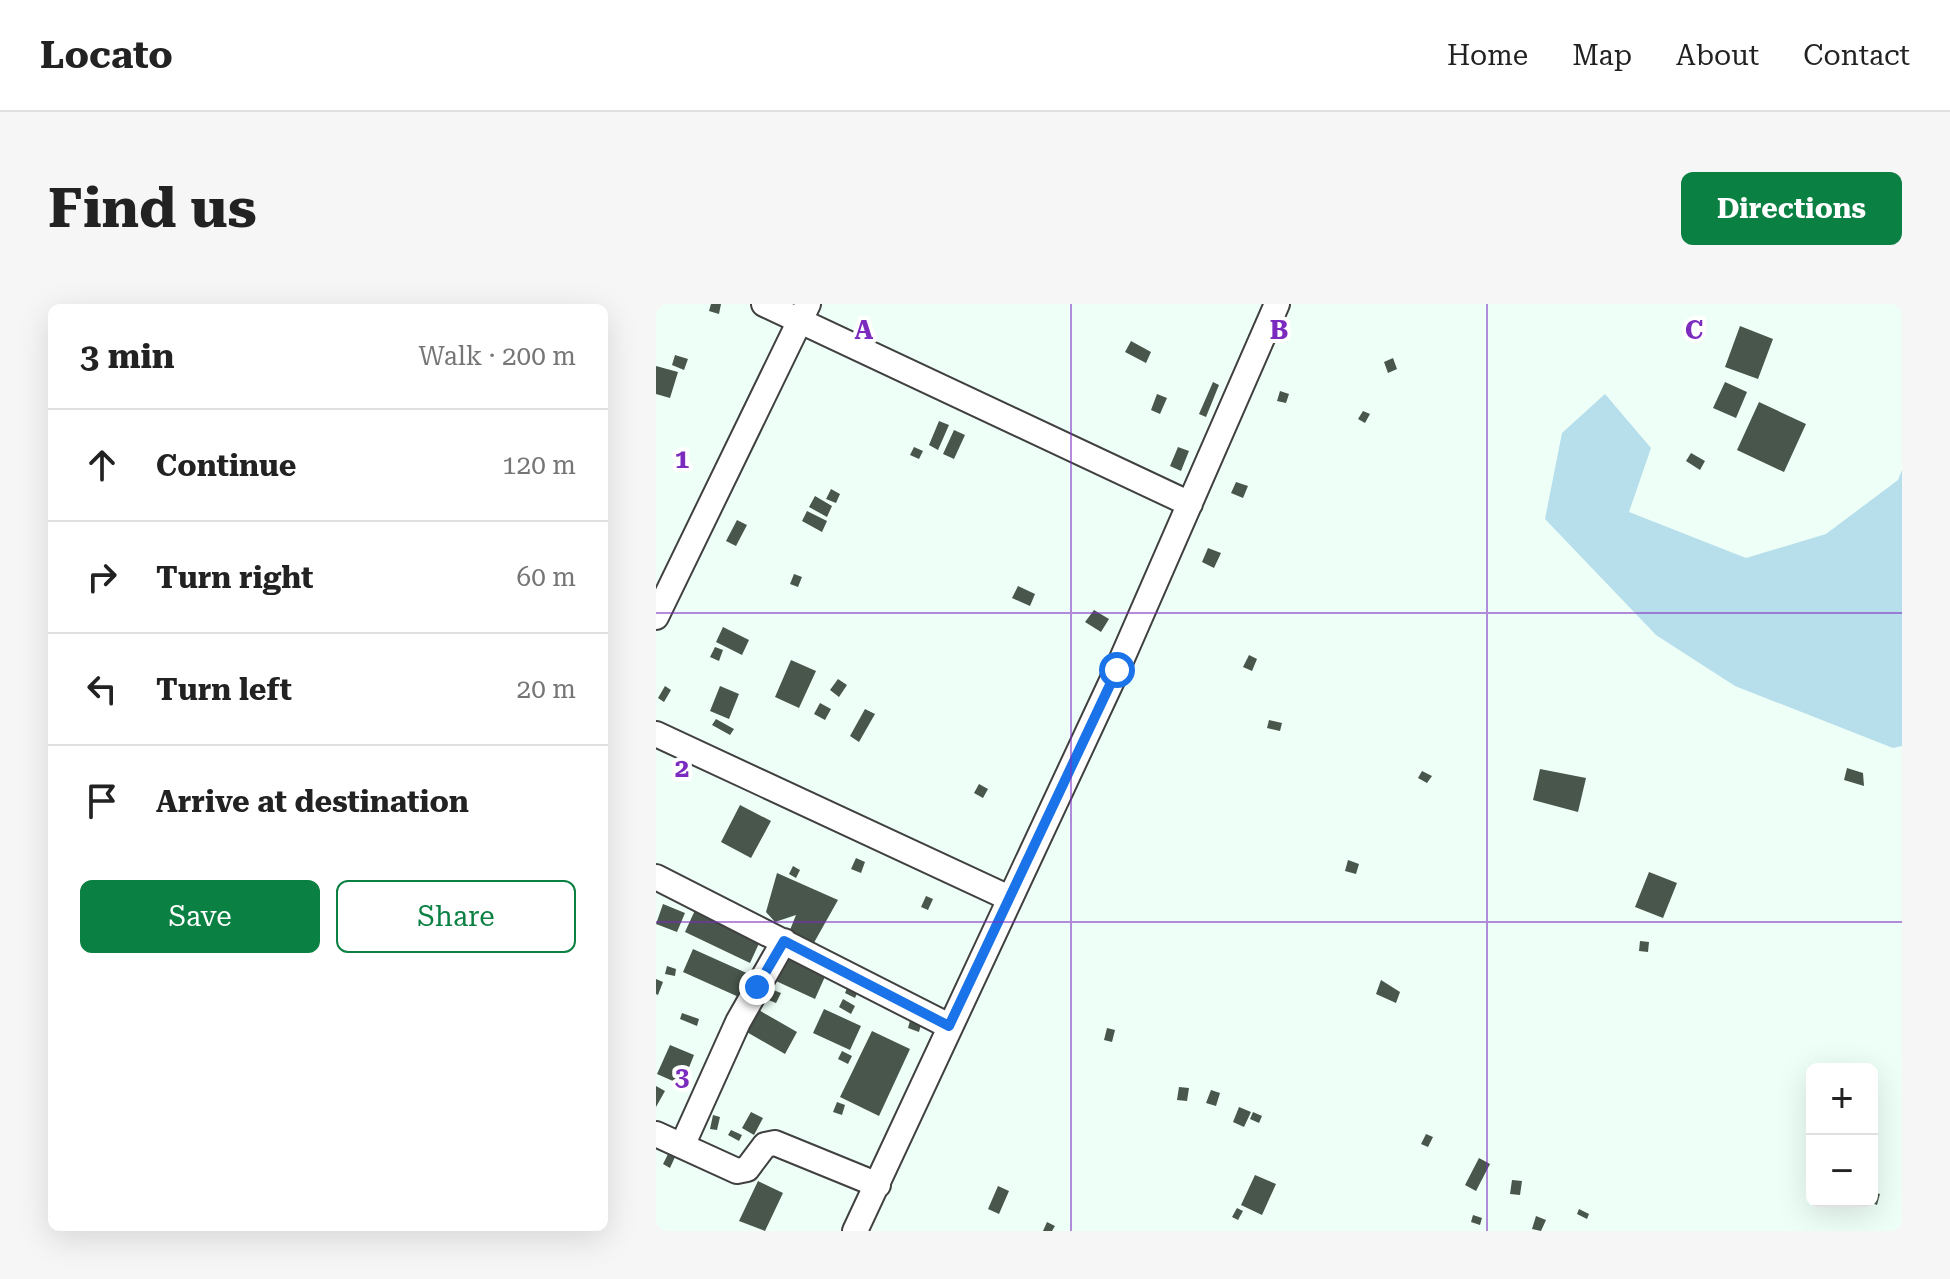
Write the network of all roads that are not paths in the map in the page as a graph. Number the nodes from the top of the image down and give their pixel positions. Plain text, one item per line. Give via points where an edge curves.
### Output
1 (764, 304) edge
2 (1277, 304) edge
3 (804, 313) edge
4 (1190, 504) junction
5 (656, 617) edge
6 (656, 734) edge
7 (656, 878) edge
8 (1009, 898) junction
9 (784, 941) junction
10 (949, 1026) junction
11 (656, 1134) edge
12 (682, 1146) junction
13 (878, 1185) junction
14 (855, 1231) edge

1 - 3 street
2 - 4 street
3 - 4 street
3 - 5 street
4 - 8 street
6 - 8 street
7 - 9 street
8 - 10 street
9 - 10 street
9 - 12 street via 738,1022
10 - 13 street
11 - 12 street
12 - 13 street via 737,1171 747,1169 765,1145 775,1143
13 - 14 street

